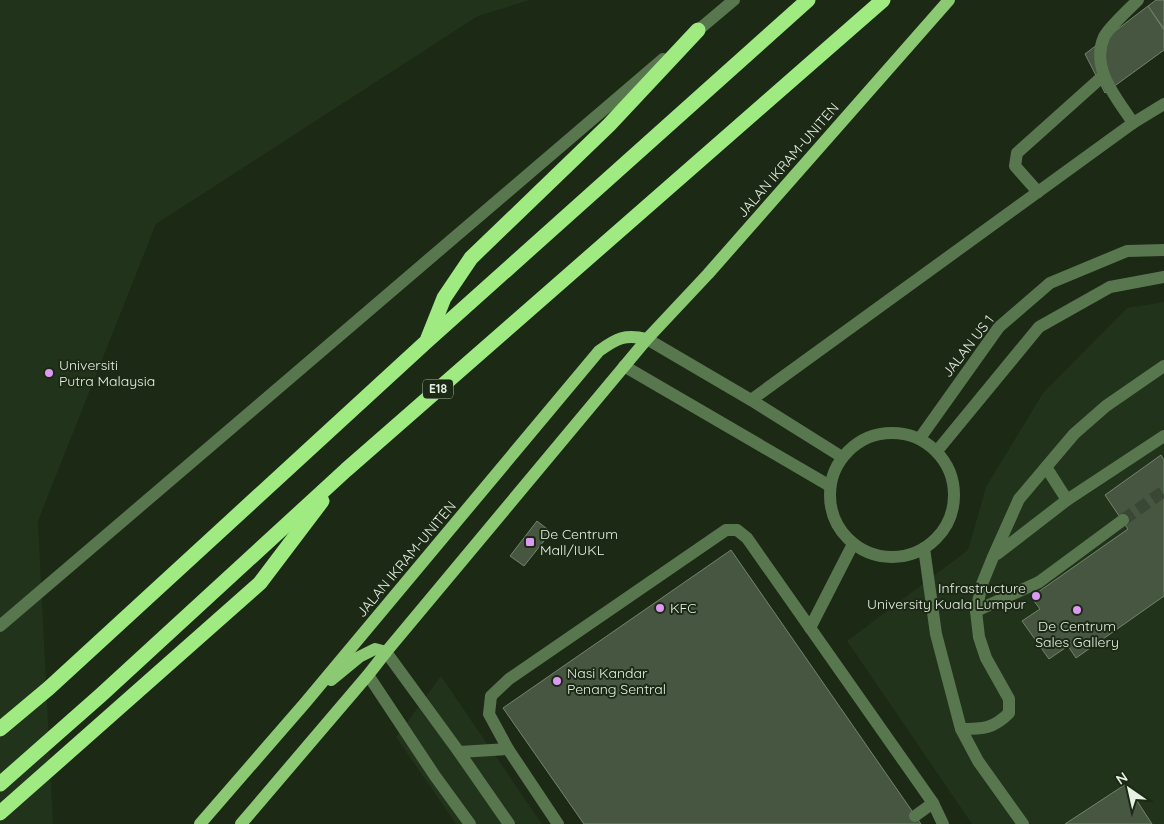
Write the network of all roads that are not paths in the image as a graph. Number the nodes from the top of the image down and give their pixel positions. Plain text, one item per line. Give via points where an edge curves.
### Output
1 (734, 0) edge
2 (808, 0) edge
3 (882, 0) edge
4 (949, 0) edge
5 (1138, 0) edge
6 (698, 30) junction
7 (1103, 76) junction
8 (1164, 104) edge
9 (1133, 123) junction
10 (1038, 192) junction
11 (1164, 250) edge
12 (1164, 277) edge
13 (647, 339) junction
14 (426, 342) junction
15 (624, 366) junction
16 (1164, 366) edge
17 (751, 400) junction
18 (1164, 436) edge
19 (920, 438) junction
20 (937, 451) junction
21 (842, 457) junction
22 (1046, 467) junction
23 (346, 470) junction
24 (830, 486) junction
25 (1066, 500) junction
26 (1123, 520) tunnel mouth
27 (854, 544) junction
28 (924, 548) junction
29 (993, 557) junction
30 (976, 611) junction
31 (0, 626) edge
32 (810, 628) junction
33 (386, 652) junction
34 (368, 675) junction
35 (305, 703) junction
36 (0, 729) edge
37 (961, 729) junction
38 (508, 749) junction
39 (459, 752) junction
40 (0, 784) edge
41 (933, 804) junction
42 (0, 813) edge
43 (915, 816) dead end
44 (200, 824) edge
45 (241, 824) edge
46 (470, 824) edge
47 (509, 824) edge
48 (558, 824) edge
49 (943, 824) edge
50 (1023, 824) edge

1 - 6 street
2 - 14 highway
3 - 23 highway, E18
4 - 13 main road, JALAN IKRAM-UNITEN
5 - 7 street via 1104,36 1099,57
6 - 14 highway via 609,124 471,258 444,298
6 - 31 street
7 - 9 street
7 - 10 street via 1017,154 1015,166
8 - 9 street
9 - 10 street
10 - 17 street
11 - 19 street, JALAN US 1 via 1127,251 1050,283 999,327
12 - 20 street via 1110,287 1039,327
13 - 15 main road, JALAN IKRAM-UNITEN
13 - 17 street
13 - 35 main road, JALAN IKRAM-UNITEN via 632,336 615,339 599,351
14 - 36 highway via 49,688
15 - 24 street
15 - 33 main road, JALAN IKRAM-UNITEN
16 - 22 street via 1074,434
17 - 21 street
18 - 25 street
19 - 20 street
19 - 21 street via 899,432 878,434 858,442
20 - 28 street via 948,466 954,484 954,502 949,520 939,536
21 - 24 street
22 - 25 street
22 - 29 street via 1019,499
23 - 40 highway, E18
23 - 42 highway via 260,582
24 - 27 street via 834,518
25 - 29 street
26 - 30 street via 1039,582
27 - 28 street via 870,553 888,557 907,555
27 - 32 street
28 - 37 street via 936,634
29 - 30 street
30 - 37 street via 979,637 986,658 1009,699 1009,713 999,723 986,728
32 - 38 street via 747,538 737,530 726,530 509,679 490,696 489,714
32 - 41 street
33 - 34 main road, JALAN IKRAM-UNITEN
33 - 35 main road via 375,649 359,657
33 - 39 street
34 - 45 main road, JALAN IKRAM-UNITEN
34 - 46 street
35 - 44 main road, JALAN IKRAM-UNITEN
37 - 50 street via 978,762
38 - 39 street
38 - 48 street
39 - 47 street
41 - 43 street
41 - 49 street

